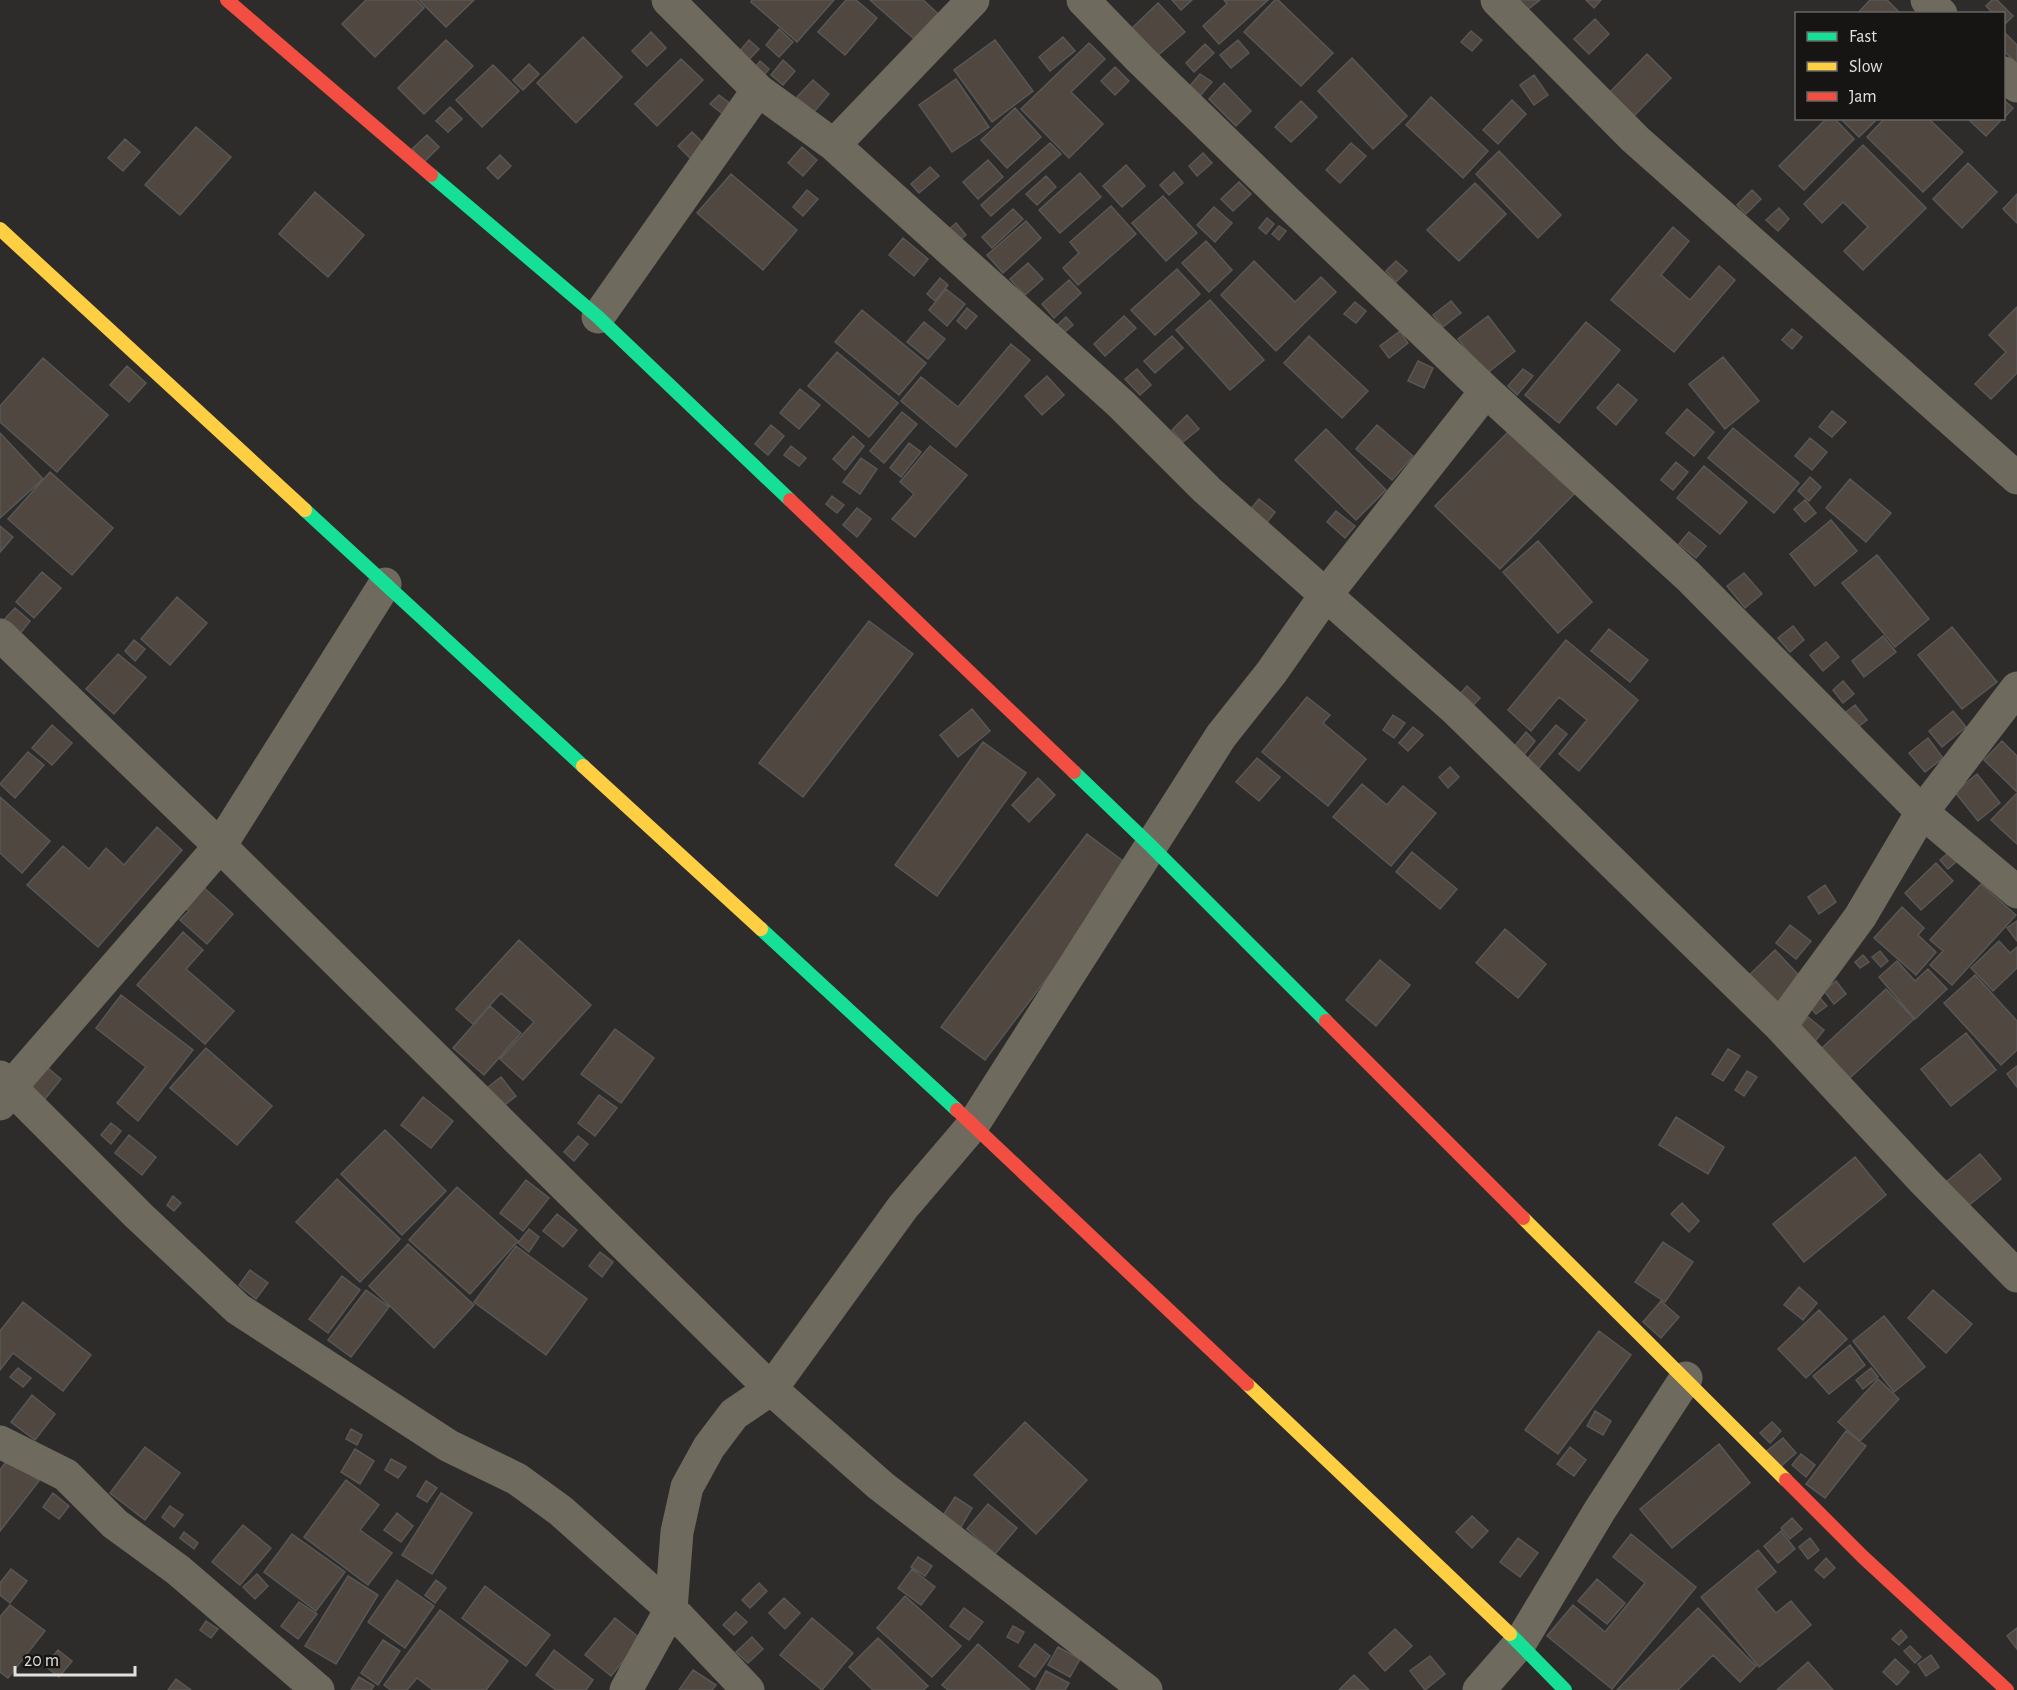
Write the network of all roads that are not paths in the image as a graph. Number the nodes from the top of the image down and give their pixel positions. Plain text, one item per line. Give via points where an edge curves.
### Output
1 (227, 0) edge
2 (668, 0) edge
3 (973, 0) edge
4 (1083, 0) edge
5 (1497, 0) edge
6 (1927, 0) edge
7 (1939, 12) edge
8 (2005, 74) edge
9 (2017, 86) edge
10 (758, 90) junction
11 (834, 145) junction
12 (0, 229) edge
13 (598, 317) junction
14 (1486, 391) junction
15 (2017, 478) edge
16 (385, 584) junction
17 (1325, 596) junction
18 (0, 635) edge
19 (2017, 688) edge
20 (1922, 812) junction
21 (220, 846) junction
22 (1151, 846) junction
23 (2017, 892) edge
24 (1780, 1026) junction
25 (3, 1090) edge
26 (973, 1125) junction
27 (2017, 1276) edge
28 (1686, 1378) junction
29 (771, 1389) junction
30 (0, 1442) edge
31 (671, 1609) junction
32 (1520, 1643) junction
33 (318, 1690) edge
34 (626, 1690) edge
35 (748, 1690) edge
36 (1146, 1690) edge
37 (1479, 1690) edge
38 (1565, 1690) edge
39 (2007, 1690) edge

1 - 13 street
2 - 10 street
3 - 11 street
4 - 14 street via 1264,180
5 - 15 street via 1635,139
6 - 7 street
8 - 9 street
10 - 11 street
10 - 13 street
11 - 17 street via 1122,405 1207,490
12 - 16 street
13 - 22 street
14 - 17 street
14 - 20 street via 1688,576
16 - 21 street
16 - 26 street
17 - 22 street via 1221,736
17 - 24 street via 1456,710
18 - 21 street
19 - 20 street
20 - 23 street
20 - 24 street via 1860,917
21 - 25 street
21 - 29 street
22 - 26 street
22 - 28 street
24 - 27 street
25 - 31 street via 238,1309 449,1446 517,1479 561,1511
26 - 29 street via 903,1207
26 - 32 street
28 - 32 street
28 - 39 street via 1863,1557
29 - 31 street via 735,1414 709,1446 687,1487 677,1532
29 - 36 street via 881,1486
30 - 33 street via 66,1475 115,1524 178,1570
31 - 34 street
31 - 35 street
32 - 37 street
32 - 38 street

